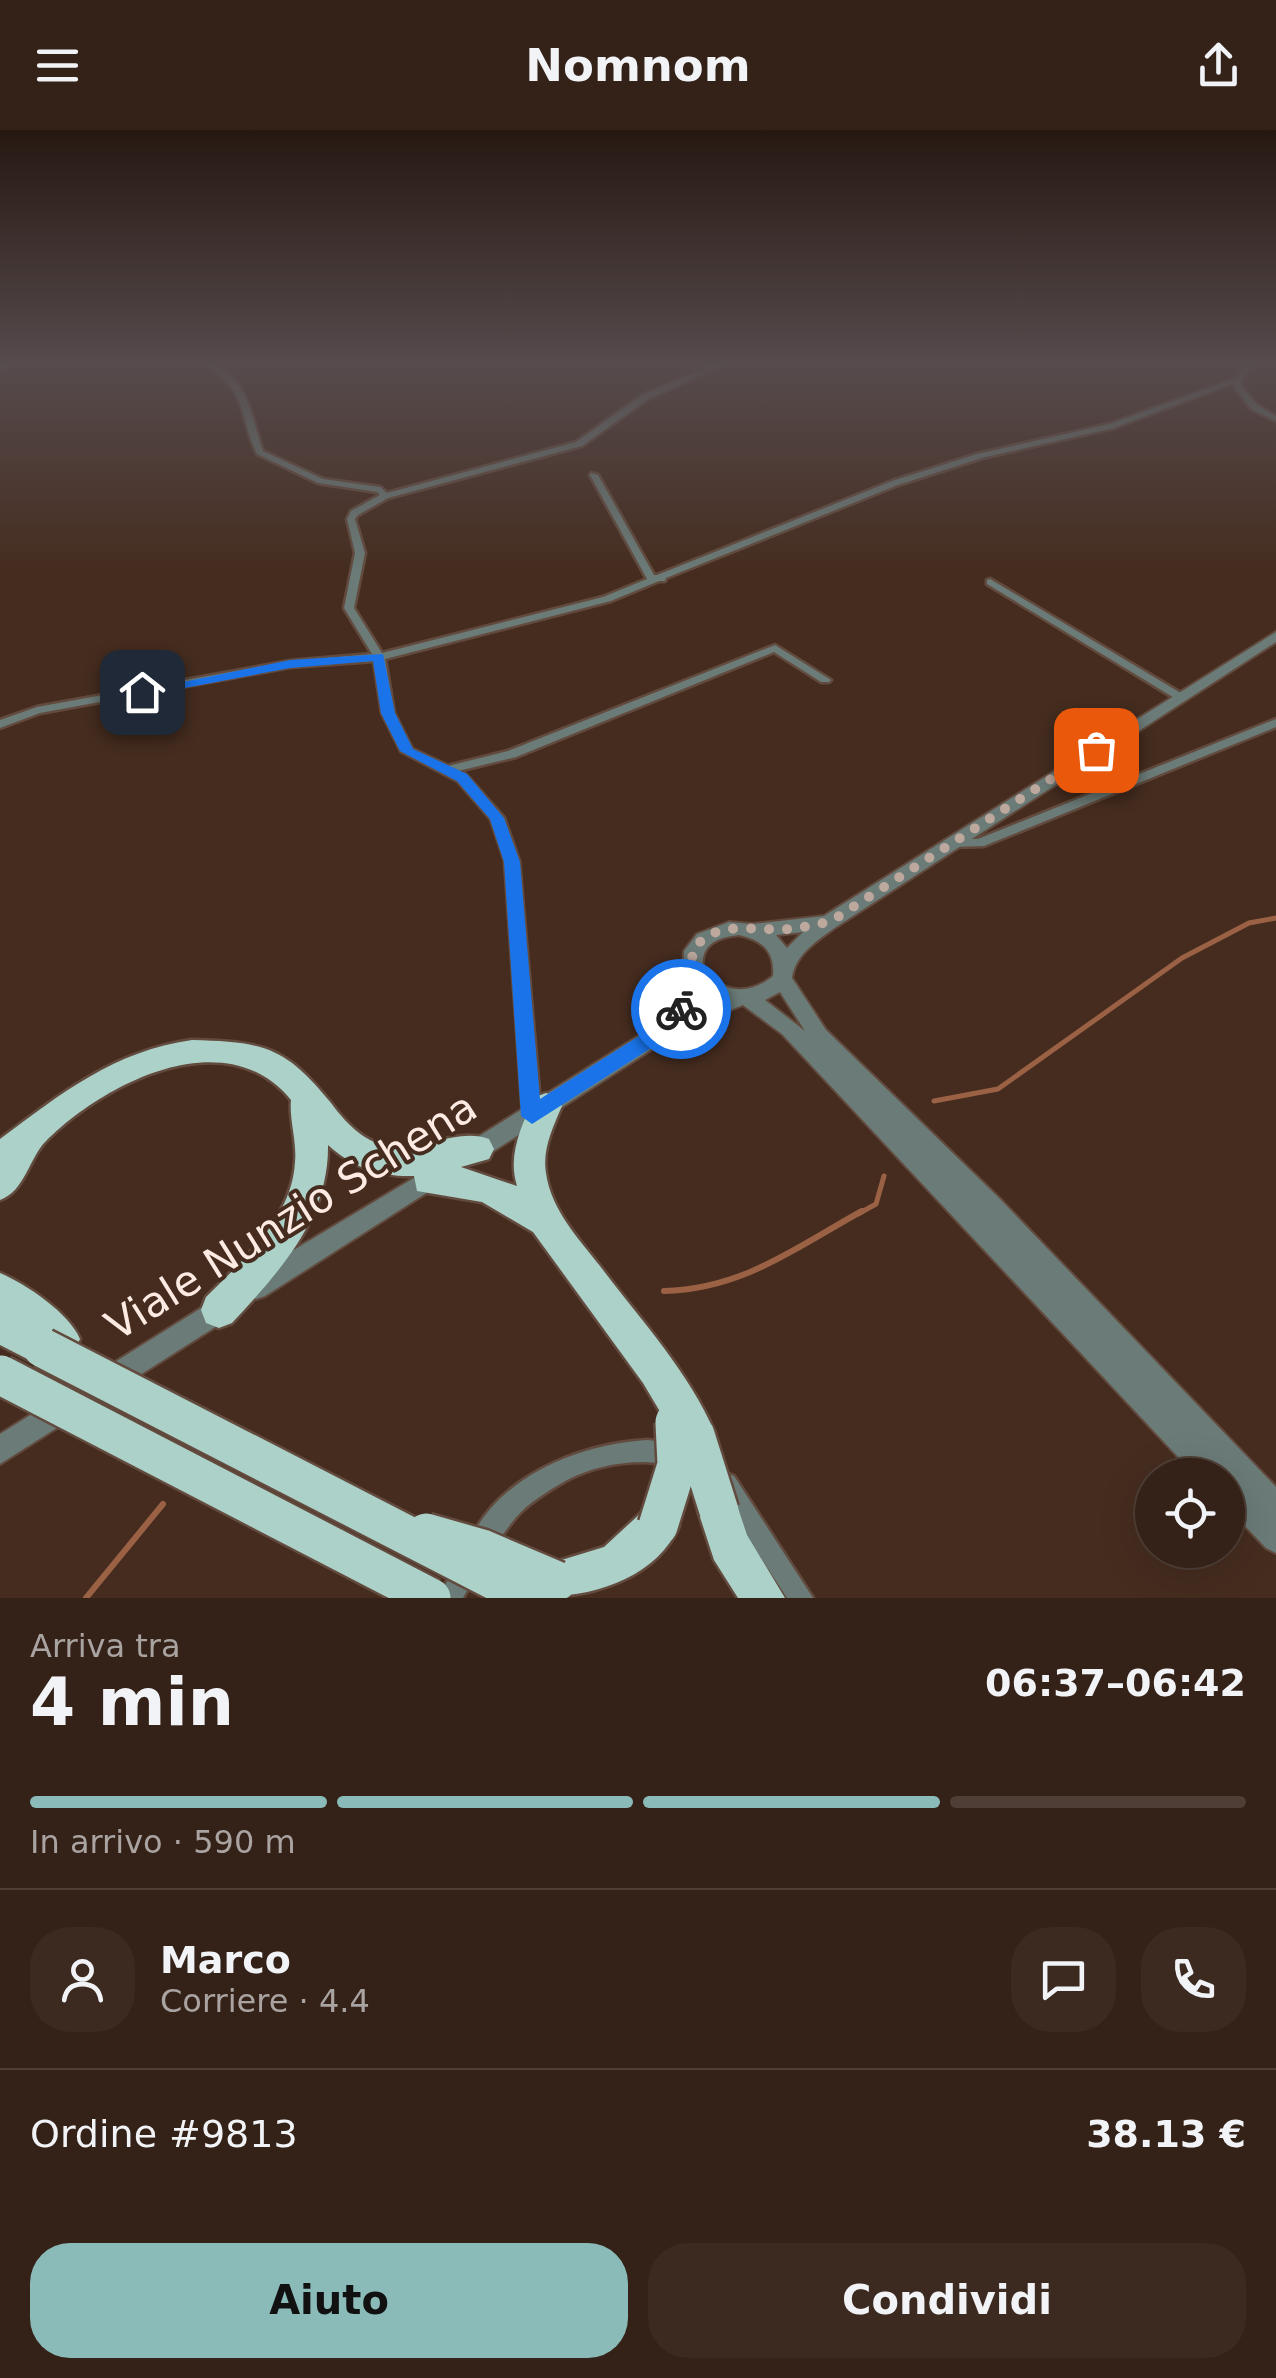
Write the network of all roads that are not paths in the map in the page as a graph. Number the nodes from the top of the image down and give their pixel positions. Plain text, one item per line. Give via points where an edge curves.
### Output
1 (252, 435) edge
2 (592, 435) edge
3 (1073, 435) edge
4 (594, 475) dead end
5 (385, 496) junction
6 (662, 579) junction
7 (990, 582) dead end
8 (1276, 636) edge
9 (379, 657) junction
10 (824, 680) dead end
11 (1180, 697) junction
12 (1276, 723) edge
13 (0, 724) edge
14 (445, 771) junction
15 (951, 844) junction
16 (830, 922) junction
17 (753, 930) junction
18 (693, 971) junction
19 (784, 971) junction
20 (740, 998) junction
21 (678, 1022) junction
22 (301, 1088) junction
23 (538, 1111) junction
24 (34, 1133) junction
25 (478, 1149) junction
26 (0, 1158) edge
27 (429, 1180) junction
28 (0, 1185) edge
29 (545, 1221) junction
30 (0, 1290) edge
31 (219, 1310) junction
32 (0, 1325) edge
33 (52, 1343) junction
34 (1, 1374) edge
35 (681, 1417) junction
36 (0, 1450) edge
37 (1200, 1458) edge
38 (1245, 1506) edge
39 (1276, 1508) edge
40 (1276, 1538) edge
41 (341, 1554) junction
42 (543, 1589) edge
43 (401, 1598) edge
44 (431, 1598) edge
45 (450, 1598) edge
46 (764, 1598) edge
47 (801, 1598) edge

1 - 5 street via 260,452 321,481
2 - 5 street via 579,444
3 - 6 street via 895,483
4 - 6 street via 650,576
5 - 9 street via 350,519 360,552 349,608
6 - 9 street
7 - 11 street
8 - 11 street
9 - 13 street via 290,664 38,710
9 - 14 street via 388,713 407,751
10 - 14 street via 775,648 512,754
11 - 15 street
12 - 15 street via 980,843
14 - 23 street via 462,778 497,818 512,862
15 - 16 street
16 - 17 street
16 - 19 street via 800,944
17 - 18 street via 709,934 692,952
17 - 19 street via 774,944
18 - 20 street via 713,992
18 - 21 street
19 - 20 street via 773,989
19 - 39 street via 819,1036 991,1206
20 - 21 street, Viale Nunzio Schena
20 - 37 street via 789,1028
21 - 23 street, Viale Nunzio Schena
22 - 24 highway via 278,1066 247,1055 162,1054 58,1108
22 - 25 highway via 346,1145 381,1160 422,1162
22 - 31 highway via 314,1134 312,1181 295,1222
23 - 25 street, Viale Nunzio Schena
23 - 29 highway via 528,1173
24 - 26 highway
24 - 28 highway
25 - 27 street, Viale Nunzio Schena
27 - 29 highway via 494,1188
27 - 31 street, Viale Nunzio Schena
29 - 35 highway
30 - 33 highway
31 - 36 street, Viale Nunzio Schena
32 - 33 highway
33 - 42 highway, bridge via 156,1406 374,1518 482,1549
34 - 41 highway, bridge
35 - 42 highway, bridge via 677,1466 658,1526 616,1566
35 - 46 highway, bridge via 729,1545
38 - 40 street
41 - 43 highway, bridge
41 - 44 highway, bridge
45 - 47 street via 494,1519 554,1473 653,1450 693,1459 729,1487

